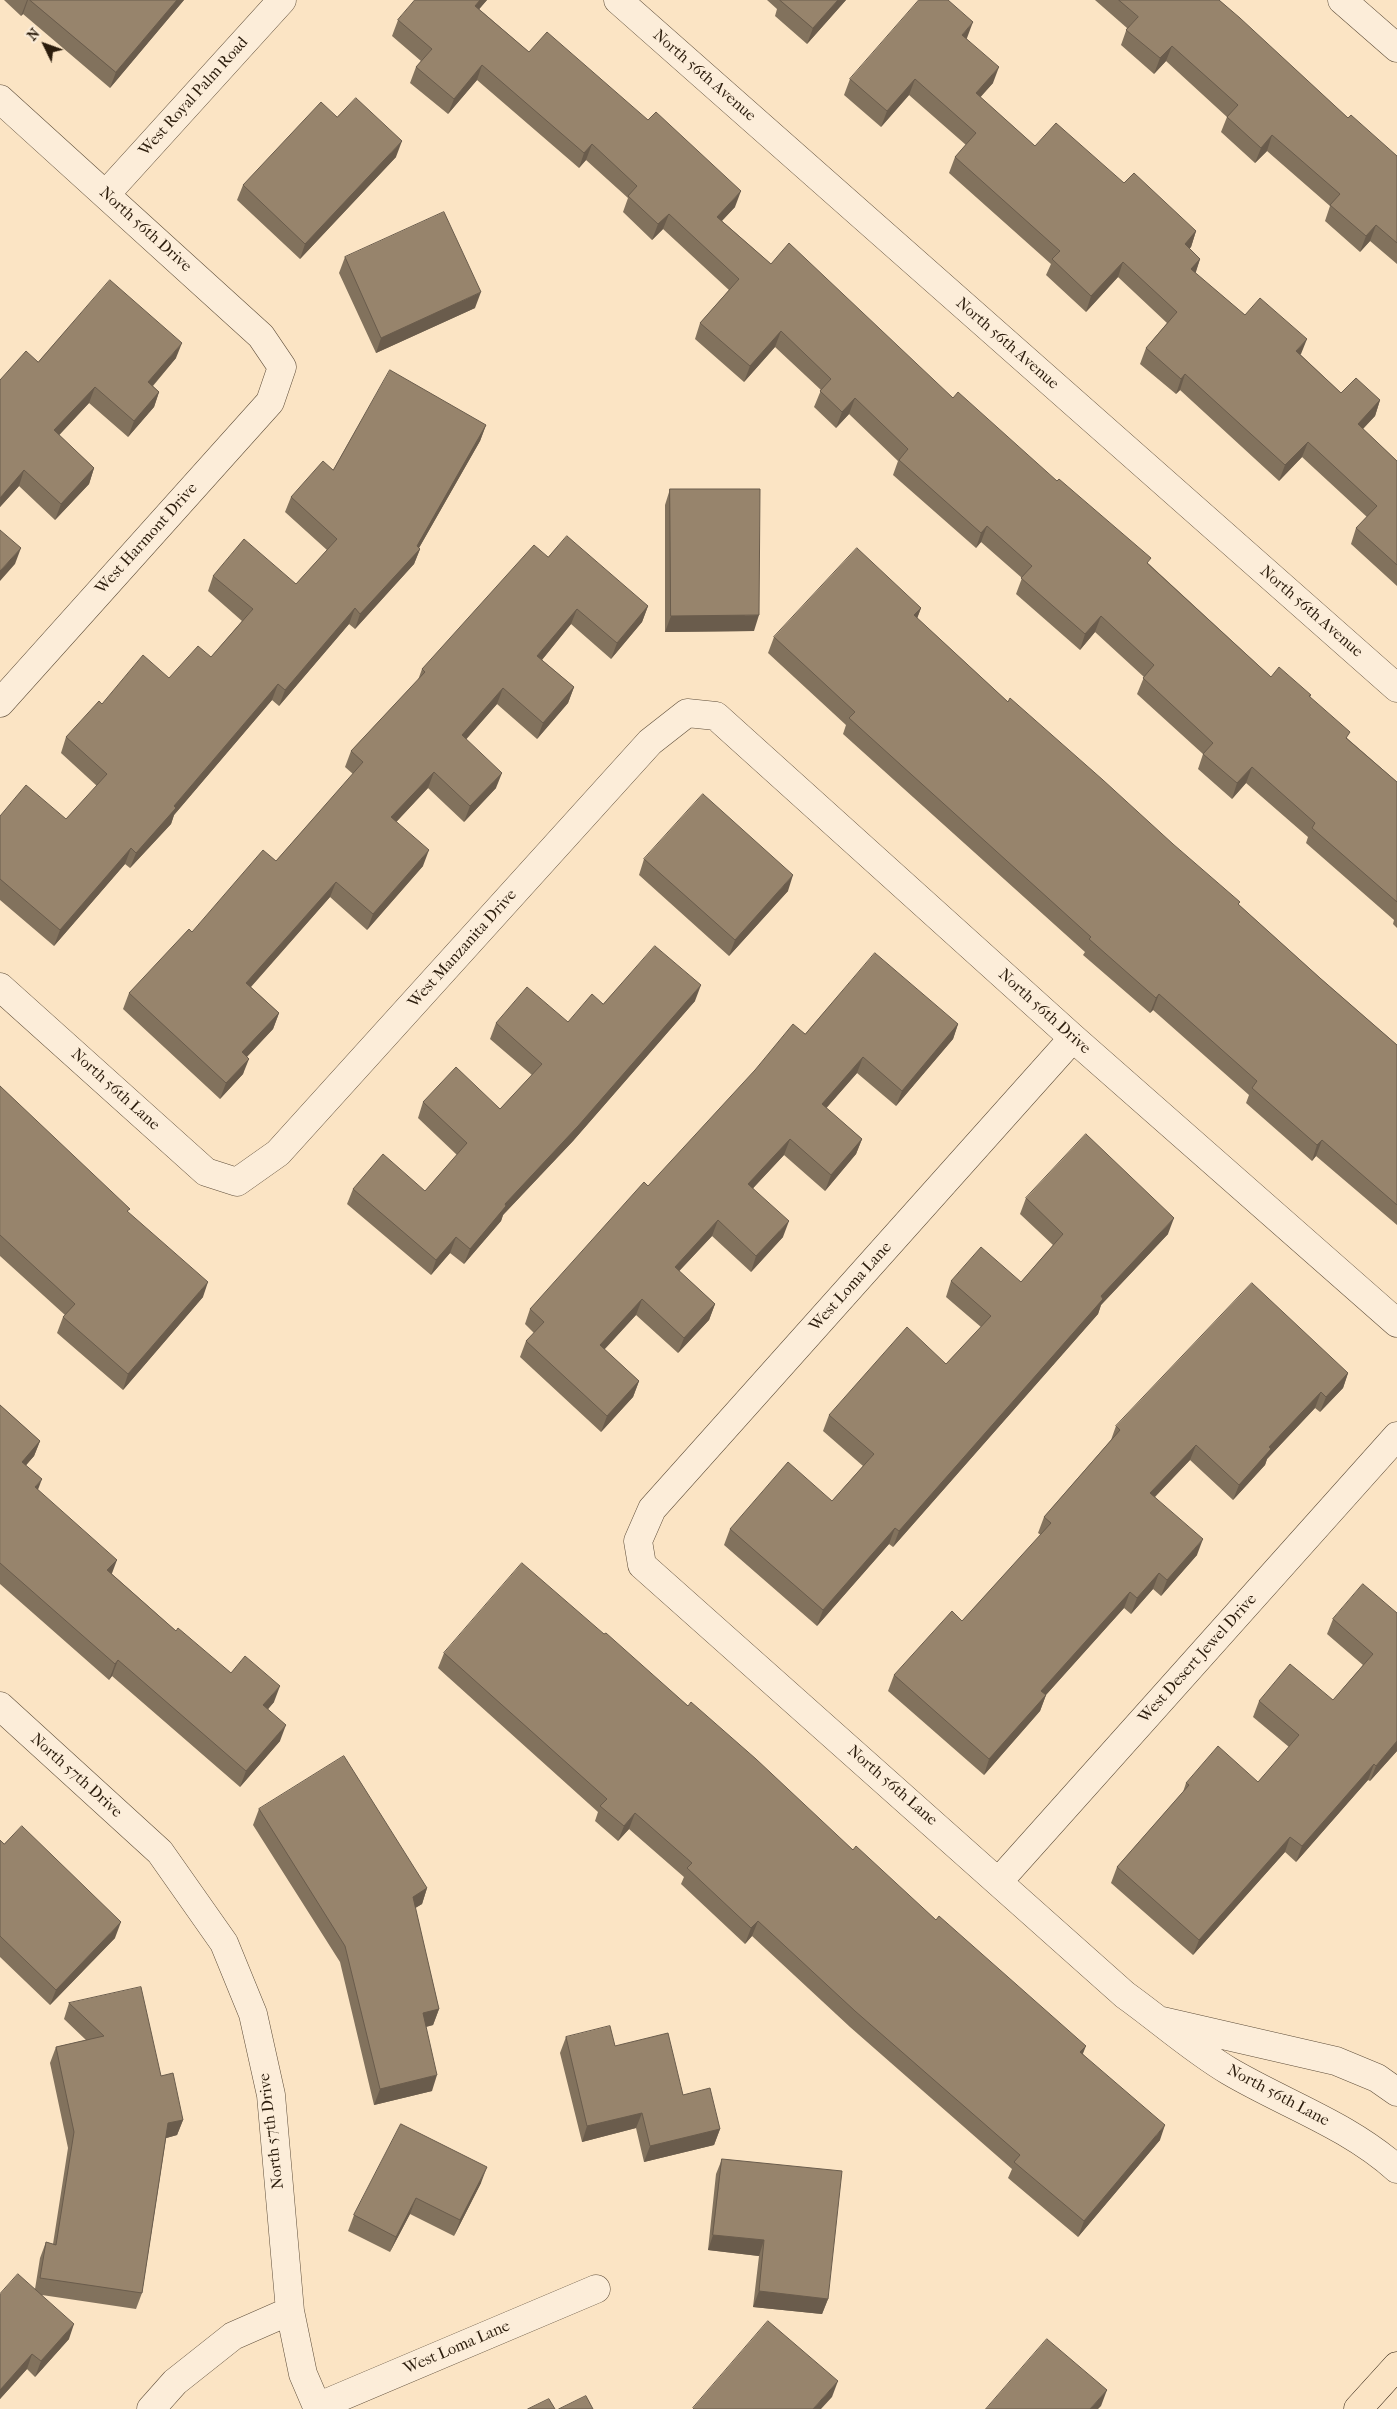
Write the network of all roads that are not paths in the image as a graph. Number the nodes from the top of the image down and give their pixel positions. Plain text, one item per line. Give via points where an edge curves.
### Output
1 (282, 0) edge
2 (618, 0) edge
3 (1342, 0) edge
4 (1397, 48) edge
5 (0, 99) edge
6 (106, 194) junction
7 (282, 367) joint
8 (1397, 688) edge
9 (0, 703) edge
10 (687, 713) joint
11 (0, 987) edge
12 (1073, 1038) junction
13 (237, 1182) joint
14 (1397, 1323) edge
15 (1397, 1436) edge
16 (638, 1541) joint
17 (0, 1706) edge
18 (999, 1881) junction
19 (1162, 2021) junction
20 (1397, 2092) edge
21 (1397, 2169) edge
22 (596, 2289) dead end
23 (290, 2311) junction
24 (1397, 2366) edge
25 (317, 2408) edge
26 (151, 2409) edge
27 (1358, 2409) edge

1 - 6 street, West Royal Palm Road
2 - 8 street, North 56th Avenue
3 - 4 street
5 - 6 street, North 56th Drive
6 - 7 street, North 56th Drive via 261,336
7 - 9 street, West Harmont Drive via 270,402
10 - 12 street, North 56th Drive via 716,716
10 - 13 street, West Manzanita Drive via 650,742 278,1153
11 - 13 street, North 56th Lane via 206,1172
12 - 14 street, North 56th Drive
12 - 16 street, West Loma Lane via 652,1509
15 - 18 street, West Desert Jewel Drive
16 - 18 street, North 56th Lane via 642,1565
17 - 23 street, North 57th Drive via 160,1852 224,1943 253,2014 271,2095
18 - 19 street, North 56th Lane via 1125,1995
19 - 20 street, North 56th Lane via 1336,2061 1377,2078
19 - 21 street, North 56th Lane via 1186,2044 1231,2072 1349,2134
22 - 25 street, West Loma Lane
23 - 25 street, North 57th Drive via 303,2374
23 - 26 street via 233,2336 175,2382
24 - 27 main road

